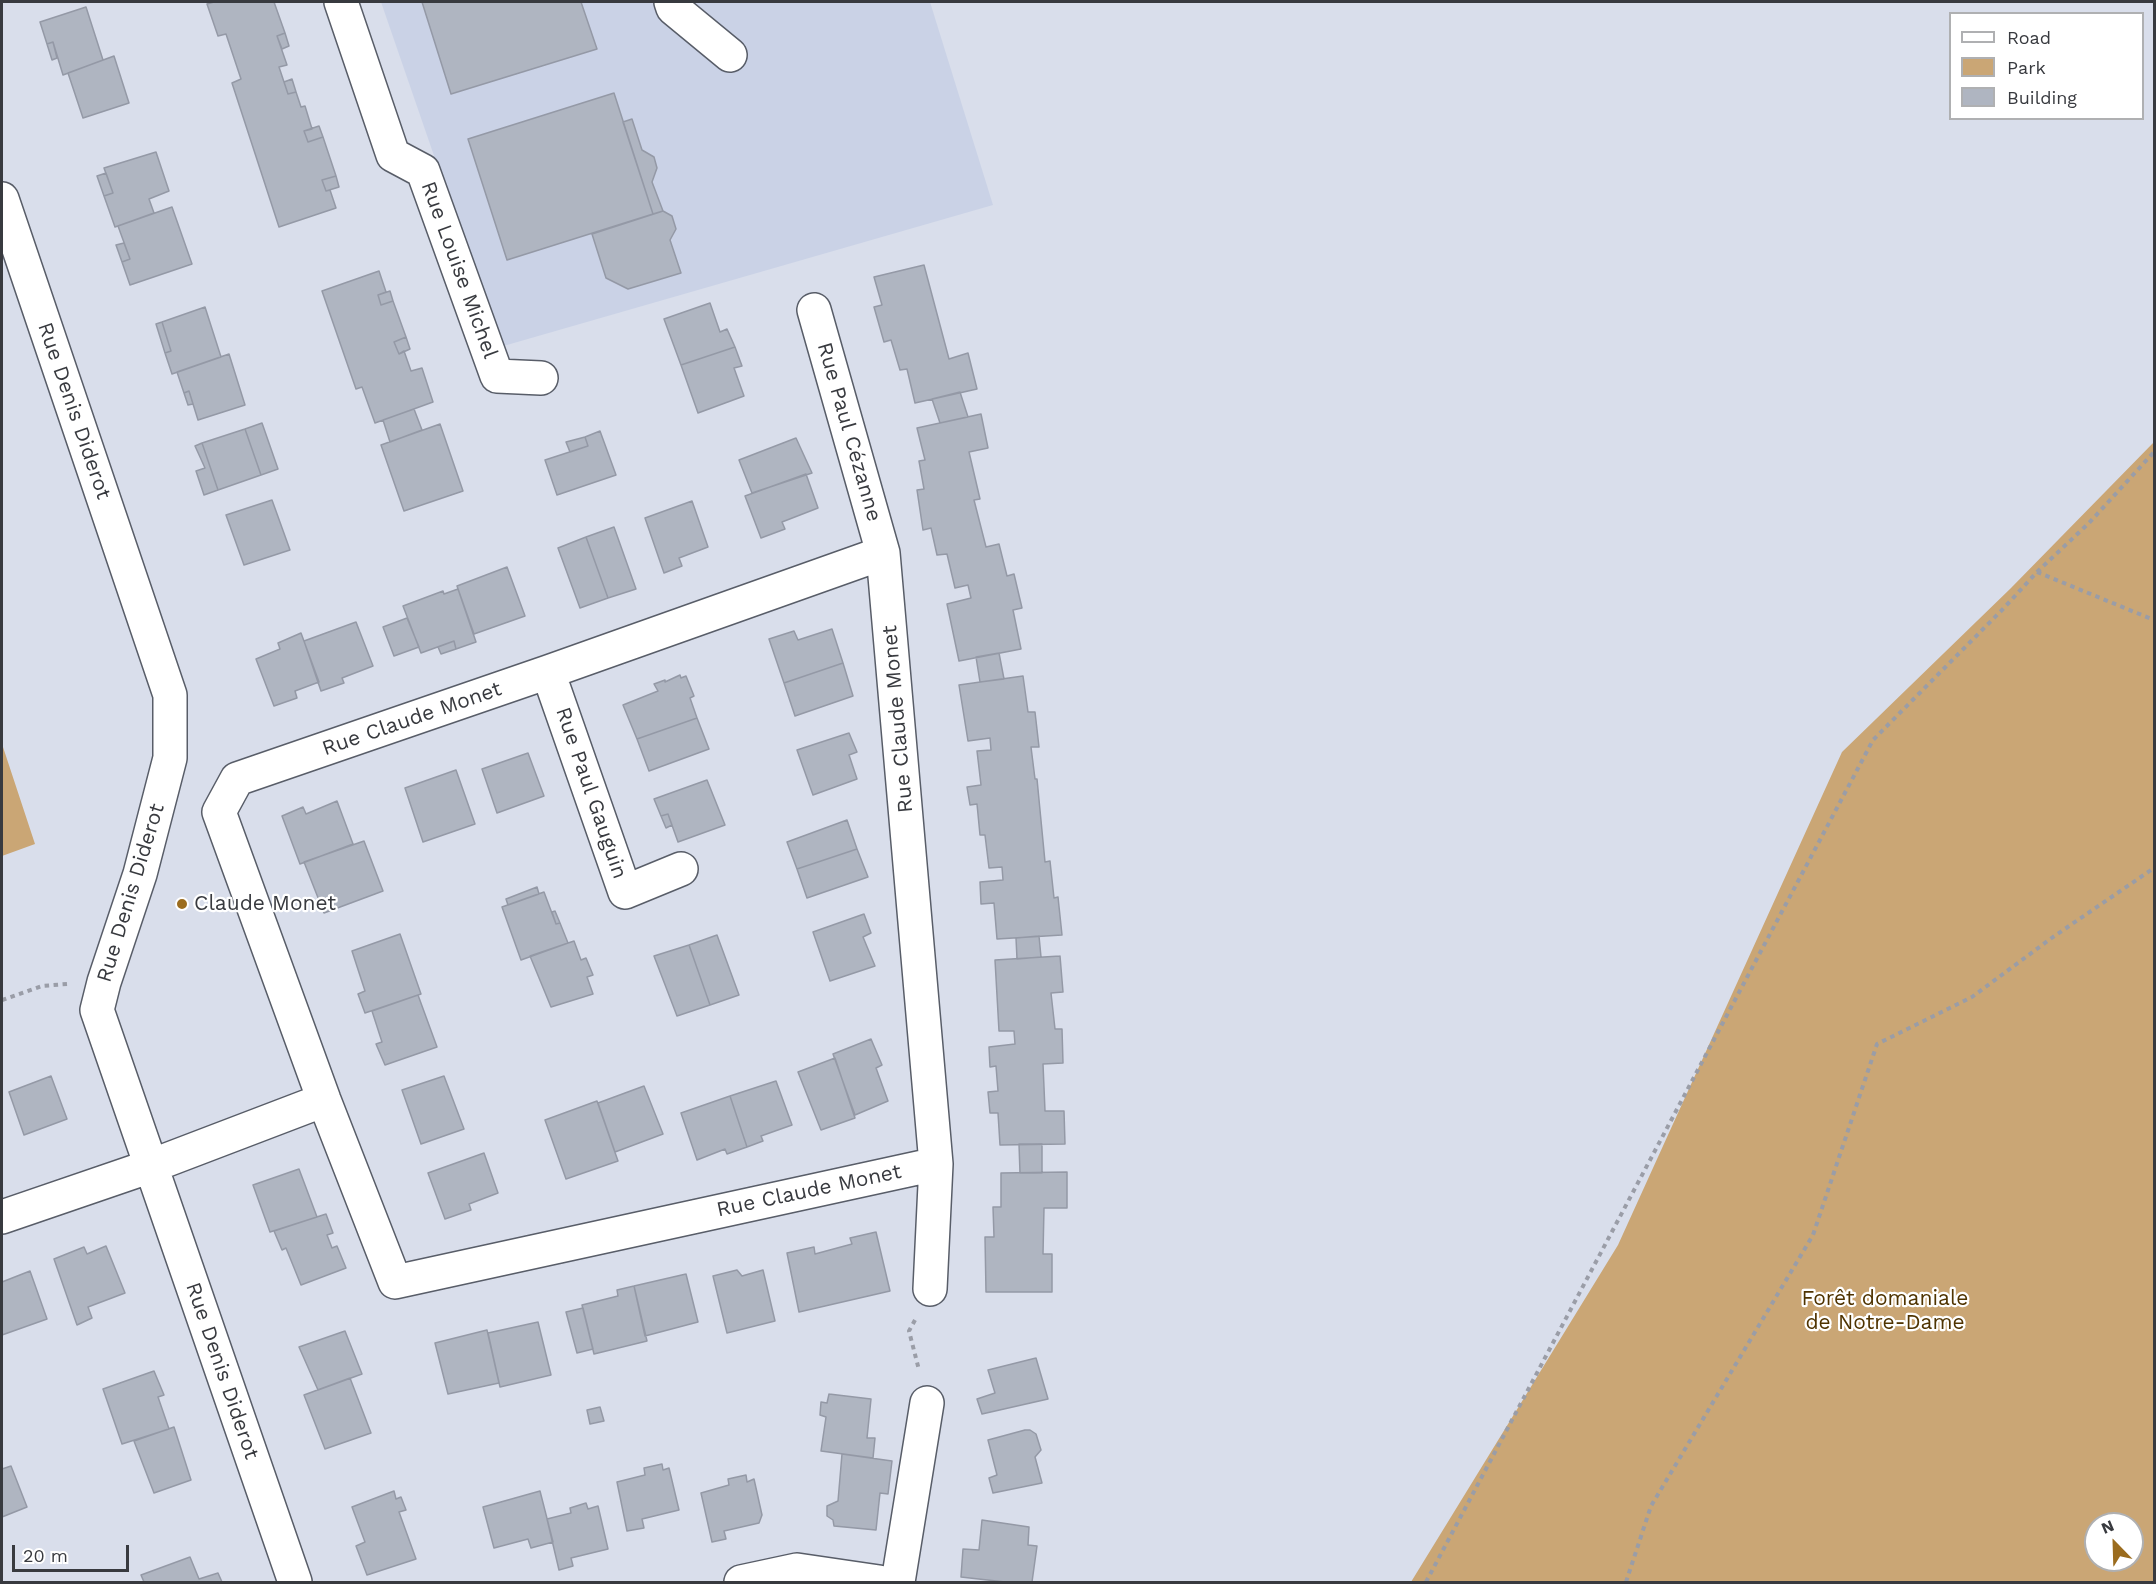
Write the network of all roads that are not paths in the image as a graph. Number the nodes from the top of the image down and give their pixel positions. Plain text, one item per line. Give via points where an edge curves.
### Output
1 (341, 2) edge
2 (671, 2) edge
3 (730, 55) dead end
4 (2, 199) edge
5 (814, 310) dead end
6 (541, 378) dead end
7 (884, 553) junction
8 (548, 672) junction
9 (681, 868) dead end
10 (324, 1100) junction
11 (936, 1164) junction
12 (151, 1166) junction
13 (2, 1217) edge
14 (930, 1289) road end
15 (927, 1403) road end
16 (295, 1582) edge
17 (741, 1582) edge
18 (879, 1582) edge
19 (898, 1582) edge

1 - 6 street, Rue Louise Michel via 393,155 423,171 497,376
2 - 3 street via 673,8
4 - 12 street, Rue Denis Diderot via 170,695 170,758 140,874 97,1010
5 - 7 street, Rue Paul Cézanne
7 - 8 street, Rue Claude Monet
7 - 11 street, Rue Claude Monet
8 - 9 street, Rue Paul Gauguin via 625,892
8 - 10 street, Rue Claude Monet via 237,779 219,812
10 - 11 street, Rue Claude Monet via 395,1282
10 - 12 street
11 - 14 street
12 - 13 street
12 - 16 street, Rue Denis Diderot
15 - 19 street
17 - 18 street via 797,1570

